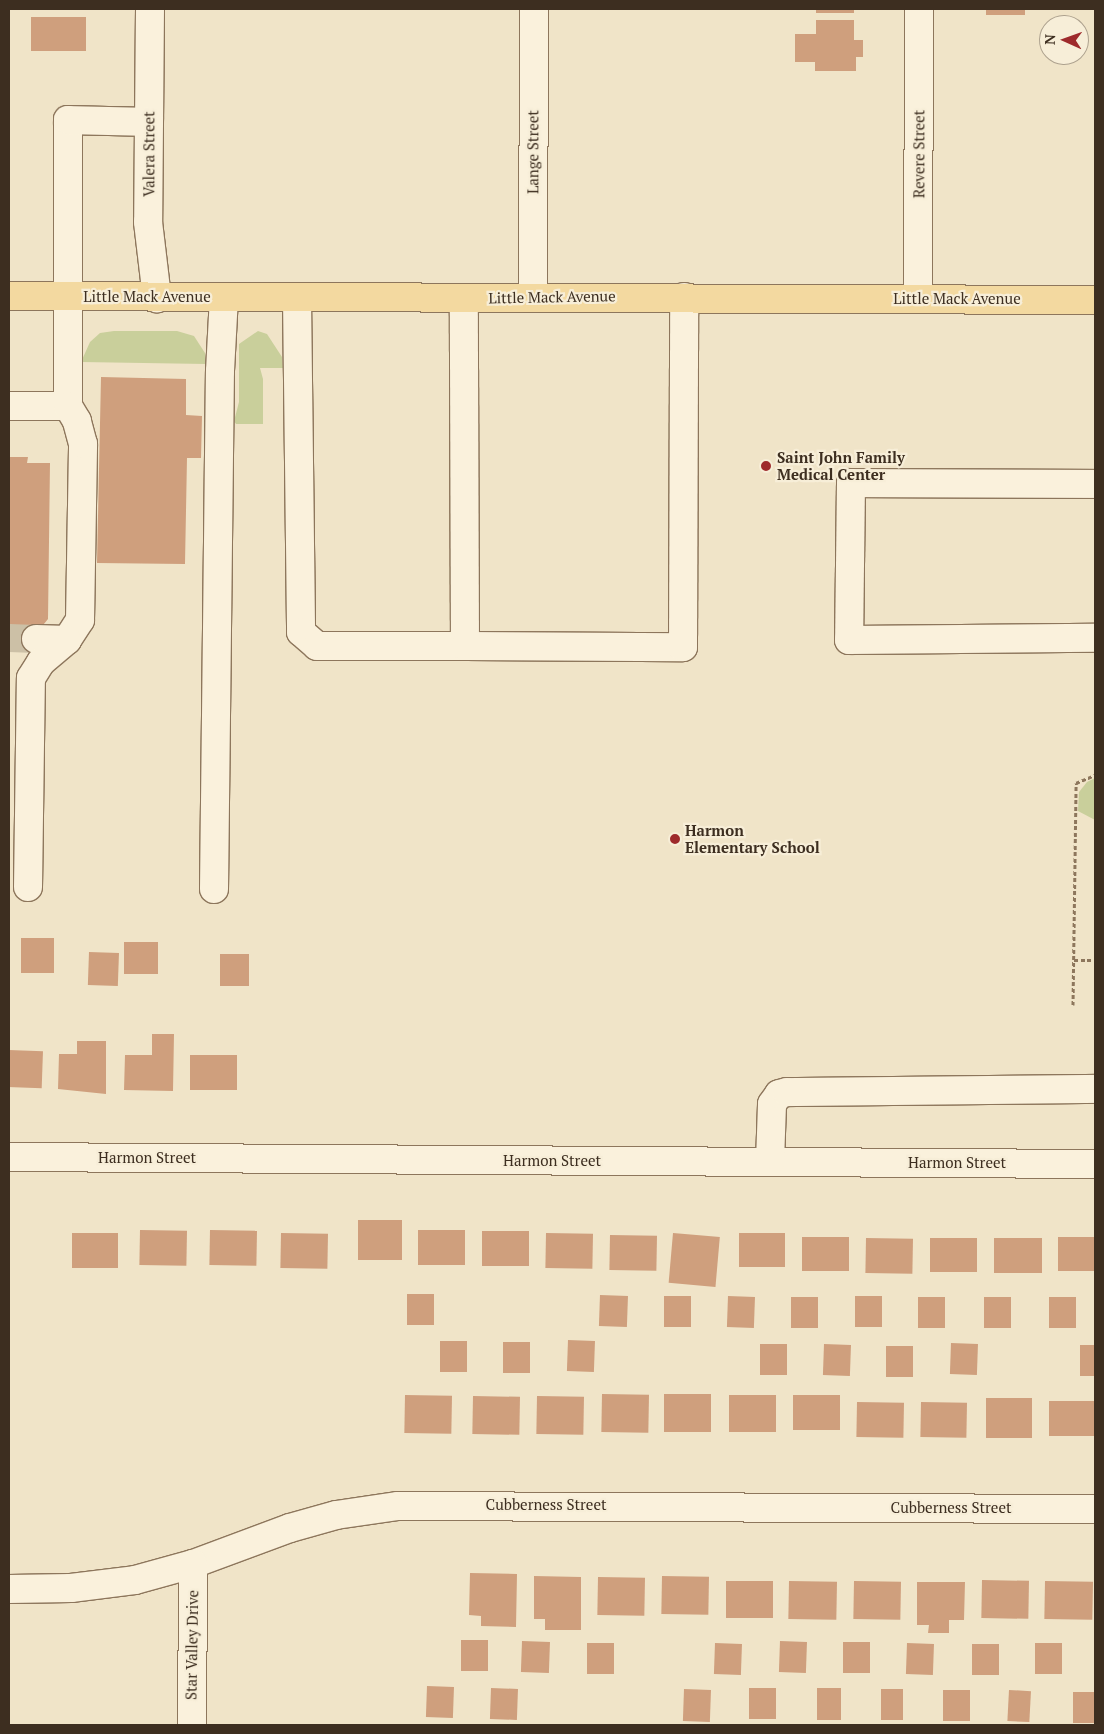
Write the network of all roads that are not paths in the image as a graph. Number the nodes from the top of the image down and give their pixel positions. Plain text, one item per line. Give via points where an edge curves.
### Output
1 (150, 9) edge
2 (534, 9) edge
3 (919, 9) edge
4 (149, 122) junction
5 (9, 296) edge
6 (533, 296) junction
7 (69, 297) junction
8 (224, 297) junction
9 (684, 297) junction
10 (157, 298) junction
11 (297, 298) junction
12 (464, 298) junction
13 (918, 299) junction
14 (1095, 300) edge
15 (9, 406) edge
16 (68, 406) junction
17 (1095, 484) edge
18 (1095, 638) edge
19 (36, 639) tunnel mouth
20 (67, 640) junction
21 (465, 646) junction
22 (28, 887) dead end
23 (214, 889) dead end
24 (1095, 1089) edge
25 (9, 1157) edge
26 (770, 1162) junction
27 (1095, 1164) edge
28 (1095, 1509) edge
29 (193, 1564) junction
30 (9, 1588) edge
31 (192, 1725) edge

1 - 4 street, Valera Street
2 - 6 street, Lange Street
3 - 13 street, Revere Street
4 - 7 street via 68,120
4 - 10 street, Valera Street via 148,222
5 - 7 main road, Little Mack Avenue
6 - 9 main road, Little Mack Avenue
6 - 12 main road, Little Mack Avenue
7 - 10 main road, Little Mack Avenue
7 - 16 street
8 - 10 main road, Little Mack Avenue
8 - 11 main road, Little Mack Avenue
8 - 23 street via 220,371
9 - 13 main road, Little Mack Avenue
9 - 21 street via 683,647
11 - 12 main road, Little Mack Avenue
11 - 21 street via 301,632 317,646
12 - 21 street
13 - 14 main road, Little Mack Avenue
15 - 16 street
16 - 20 street via 77,421 83,444 80,620
17 - 18 street via 851,483 849,640
19 - 20 street
20 - 22 street via 41,662 31,678
24 - 26 street via 787,1092 779,1094 772,1104
25 - 26 street, Harmon Street
26 - 27 street, Harmon Street
28 - 29 street, Cubberness Street via 398,1506 336,1516 290,1528
29 - 30 street, Cubberness Street via 135,1580 71,1588
29 - 31 street, Star Valley Drive

